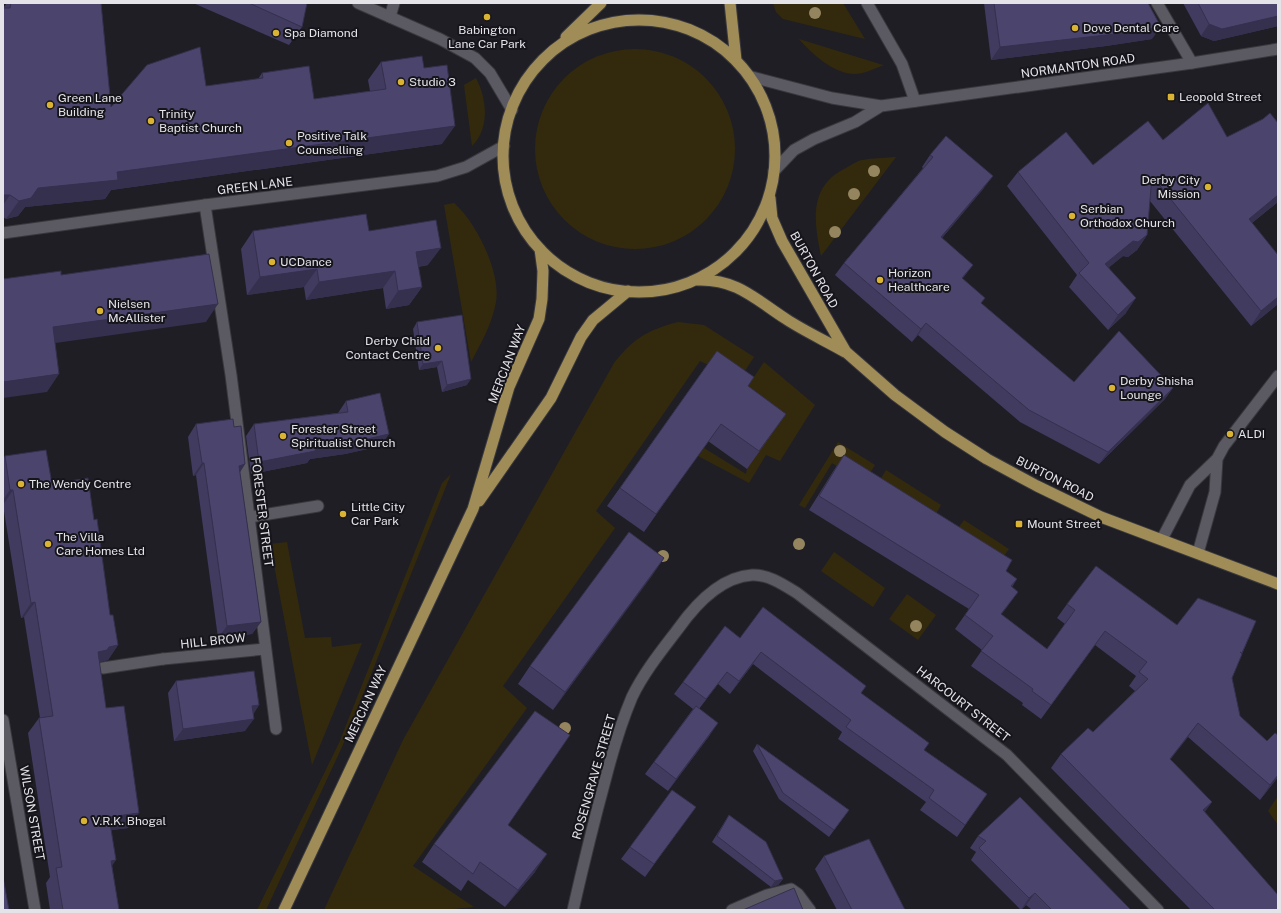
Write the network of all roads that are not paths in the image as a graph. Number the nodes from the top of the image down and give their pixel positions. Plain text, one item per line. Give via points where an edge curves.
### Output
1 (358, 3) edge
2 (394, 3) edge
3 (601, 3) edge
4 (730, 3) edge
5 (868, 3) edge
6 (1157, 3) edge
7 (390, 17) junction
8 (556, 48) junction
9 (1278, 50) edge
10 (736, 60) junction
11 (1192, 63) junction
12 (752, 77) junction
13 (915, 101) junction
14 (881, 106) junction
15 (512, 110) junction
16 (504, 146) junction
17 (774, 171) junction
18 (770, 195) junction
19 (205, 205) junction
20 (3, 234) edge
21 (540, 249) junction
22 (695, 280) junction
23 (628, 291) junction
24 (846, 352) junction
25 (1278, 376) edge
26 (1218, 459) junction
27 (318, 506) dead end
28 (473, 509) junction
29 (250, 517) junction
30 (1162, 540) junction
31 (1198, 553) junction
32 (1278, 584) edge
33 (720, 588) joint
34 (266, 649) junction
35 (103, 668) edge
36 (3, 720) edge
37 (276, 728) dead end
38 (35, 910) edge
39 (284, 910) edge
40 (572, 910) edge
41 (732, 910) edge
42 (810, 910) edge
43 (1158, 910) edge

1 - 7 street
2 - 7 street
3 - 8 main road
4 - 10 main road
5 - 13 street via 902,64
6 - 11 street
7 - 15 street via 475,58 490,73
8 - 10 main road via 587,30 604,24 639,20 657,21 692,30 708,38
8 - 15 main road via 534,69
9 - 11 street, NORMANTON ROAD
10 - 12 main road
11 - 13 street, NORMANTON ROAD
12 - 14 street, NORMANTON ROAD via 832,98
12 - 17 main road via 771,124 775,147
13 - 14 street, NORMANTON ROAD
14 - 17 street, NORMANTON ROAD via 855,122 794,150
15 - 16 main road
16 - 19 street, GREEN LANE via 466,167 437,176
16 - 21 main road via 505,178 514,209
17 - 18 main road
18 - 22 main road via 758,222 743,244 720,265
18 - 24 main road, BURTON ROAD via 772,218 782,241
19 - 20 street, GREEN LANE
19 - 29 street, FORESTER STREET
21 - 23 main road via 562,268 581,278 600,286
21 - 28 main road, MERCIAN WAY via 542,292 538,319 510,387
22 - 23 main road via 651,292
22 - 24 main road, BURTON ROAD via 733,284 786,319
23 - 28 main road, MERCIAN WAY via 593,320 581,337 551,398
24 - 30 main road, BURTON ROAD via 903,401 987,459 1101,517
25 - 26 street via 1224,446
26 - 30 street via 1190,485
26 - 31 street via 1215,492
27 - 29 street
28 - 39 main road, MERCIAN WAY
29 - 34 street, FORESTER STREET
30 - 31 main road, BURTON ROAD
31 - 32 main road, BURTON ROAD
33 - 40 street, ROSENGRAVE STREET via 705,596 691,610 651,665 633,695 620,728 593,822
33 - 43 street, HARCOURT STREET via 731,581 752,575 775,580 796,593 1006,755
34 - 35 street, HILL BROW
34 - 37 street, FORESTER STREET
36 - 38 street, WILSON STREET
41 - 42 street via 767,895 791,889

